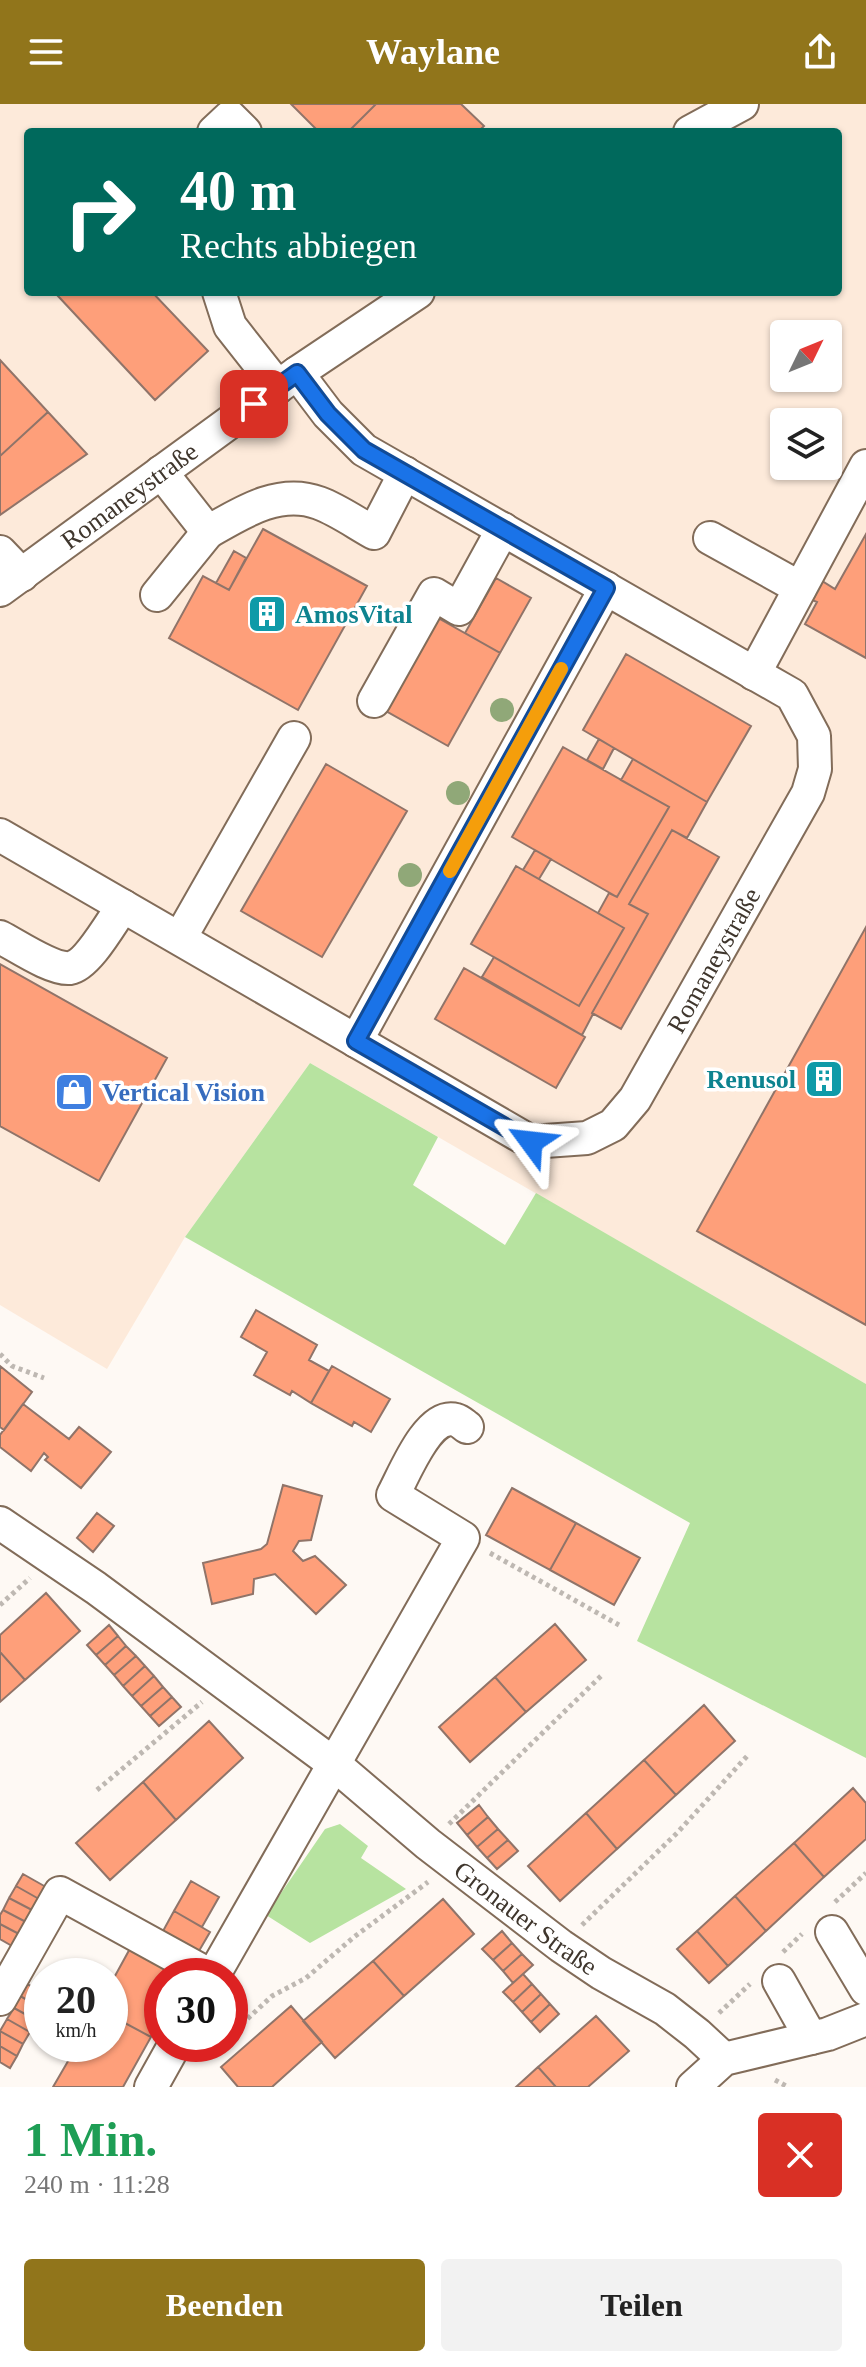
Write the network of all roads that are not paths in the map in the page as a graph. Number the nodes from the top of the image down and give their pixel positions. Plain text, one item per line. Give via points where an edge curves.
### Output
1 (742, 104) edge
2 (218, 128) edge
3 (241, 128) edge
4 (697, 128) edge
5 (404, 296) edge
6 (223, 303) edge
7 (287, 380) junction
8 (866, 466) edge
9 (161, 472) junction
10 (405, 473) junction
11 (503, 529) junction
12 (208, 532) junction
13 (710, 538) dead end
14 (7, 572) edge
15 (606, 588) junction
16 (800, 588) junction
17 (157, 595) dead end
18 (754, 674) junction
19 (374, 701) dead end
20 (294, 738) dead end
21 (0, 835) edge
22 (123, 906) junction
23 (0, 937) edge
24 (180, 938) junction
25 (356, 1041) junction
26 (467, 1427) dead end
27 (0, 1523) edge
28 (334, 1764) junction
29 (832, 1932) dead end
30 (179, 1958) edge
31 (222, 1958) edge
32 (779, 1981) dead end
33 (866, 1989) edge
34 (0, 1999) edge
35 (866, 2019) edge
36 (811, 2038) junction
37 (724, 2059) junction
38 (165, 2062) edge
39 (151, 2087) edge
40 (693, 2087) edge

1 - 4 street
2 - 3 street via 230,117
5 - 7 street, Romaneystraße
6 - 7 street via 230,326
7 - 9 street, Romaneystraße
7 - 10 street, Romaneystraße via 364,450
8 - 16 street
9 - 12 street
9 - 14 street, Romaneystraße
10 - 11 street, Romaneystraße
10 - 12 street via 374,533 318,502 293,499 256,505
11 - 15 street, Romaneystraße
11 - 19 street via 459,609 434,594
12 - 17 street
13 - 16 street
15 - 18 street, Romaneystraße
15 - 25 street
16 - 18 street
18 - 25 street, Romaneystraße via 792,695 814,736 815,769 808,793 635,1099 613,1125 587,1138 531,1142
20 - 24 street
21 - 22 street, Romaneystraße
22 - 23 street via 84,961 69,968
22 - 24 street, Romaneystraße
24 - 25 street, Romaneystraße
26 - 28 street via 456,1420 434,1424 393,1495 463,1538
27 - 28 street, Gronauer Straße
28 - 31 street
28 - 37 street, Gronauer Straße via 561,1946 665,2009
29 - 33 street
30 - 34 street via 60,1893
32 - 36 street
35 - 36 street
36 - 37 street
37 - 40 street
38 - 39 street

